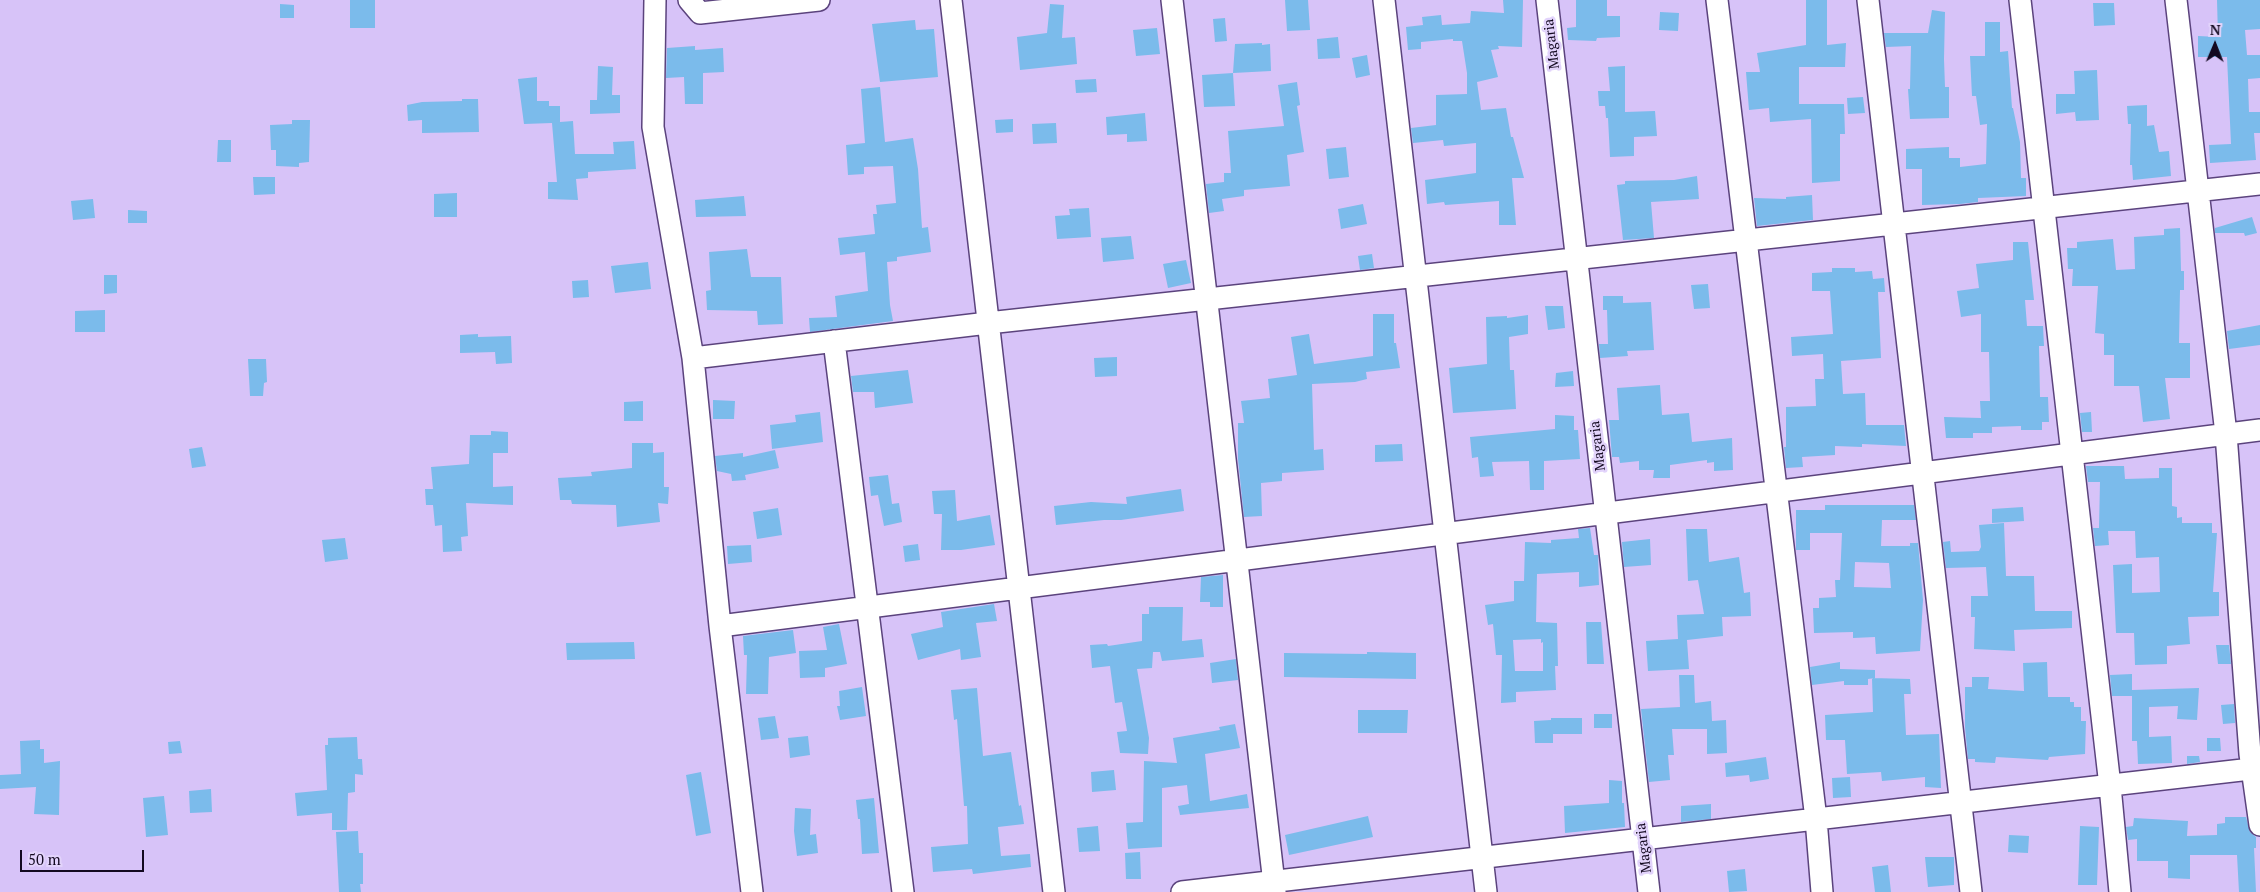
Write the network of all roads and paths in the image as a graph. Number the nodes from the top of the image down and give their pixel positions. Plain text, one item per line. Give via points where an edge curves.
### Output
1 (655, 0) edge
2 (689, 0) edge
3 (819, 0) edge
4 (951, 0) edge
5 (1172, 0) edge
6 (1384, 0) edge
7 (1547, 0) edge
8 (1717, 0) edge
9 (1868, 0) edge
10 (2020, 0) edge
11 (2176, 0) edge
12 (2260, 184) edge
13 (2198, 191) junction
14 (2044, 208) junction
15 (1894, 224) junction
16 (1746, 240) junction
17 (1576, 259) junction
18 (1416, 276) junction
19 (1207, 299) junction
20 (988, 323) junction
21 (834, 341) junction
22 (693, 358) junction
23 (2260, 430) edge
24 (2226, 434) junction
25 (2072, 454) junction
26 (1922, 473) junction
27 (1776, 491) junction
28 (1606, 513) junction
29 (1445, 533) junction
30 (1237, 560) junction
31 (1018, 588) junction
32 (867, 607) junction
33 (720, 626) junction
34 (2256, 768) edge
35 (2110, 786) junction
36 (1960, 803) junction
37 (1816, 819) junction
38 (2260, 825) edge
39 (1643, 839) junction
40 (1482, 858) junction
41 (1274, 887) edge
42 (752, 892) edge
43 (903, 892) edge
44 (1054, 892) edge
45 (1182, 892) edge
46 (1486, 892) edge
47 (1649, 892) edge
48 (1822, 892) edge
49 (1971, 892) edge
50 (2120, 892) edge

1 - 22 street via 653,127
2 - 3 street via 700,12
4 - 20 street
5 - 19 street
6 - 18 street
7 - 17 street, Magaria
8 - 16 street
9 - 15 street
10 - 14 street
11 - 13 street
12 - 13 street
13 - 14 street
13 - 24 street
14 - 15 street
14 - 25 street
15 - 16 street
15 - 26 street
16 - 17 street
16 - 27 street
17 - 18 street
17 - 28 street, Magaria
18 - 19 street
18 - 29 street
19 - 20 street
19 - 30 street
20 - 21 street
20 - 31 street
21 - 22 street
21 - 32 street
22 - 33 street
23 - 24 street
24 - 25 street
24 - 34 street
25 - 26 street
25 - 35 street
26 - 27 street
26 - 36 street
27 - 28 street
27 - 37 street
28 - 29 street
28 - 39 street, Magaria
29 - 30 street
29 - 40 street
30 - 31 street
30 - 41 street
31 - 32 street
31 - 44 street
32 - 33 street
32 - 43 street
33 - 42 street
34 - 35 street
34 - 38 street
35 - 36 street
35 - 50 street
36 - 37 street
36 - 49 street
37 - 39 street
37 - 48 street
39 - 40 street
39 - 47 street, Magaria
40 - 41 street
40 - 46 street
41 - 45 street

